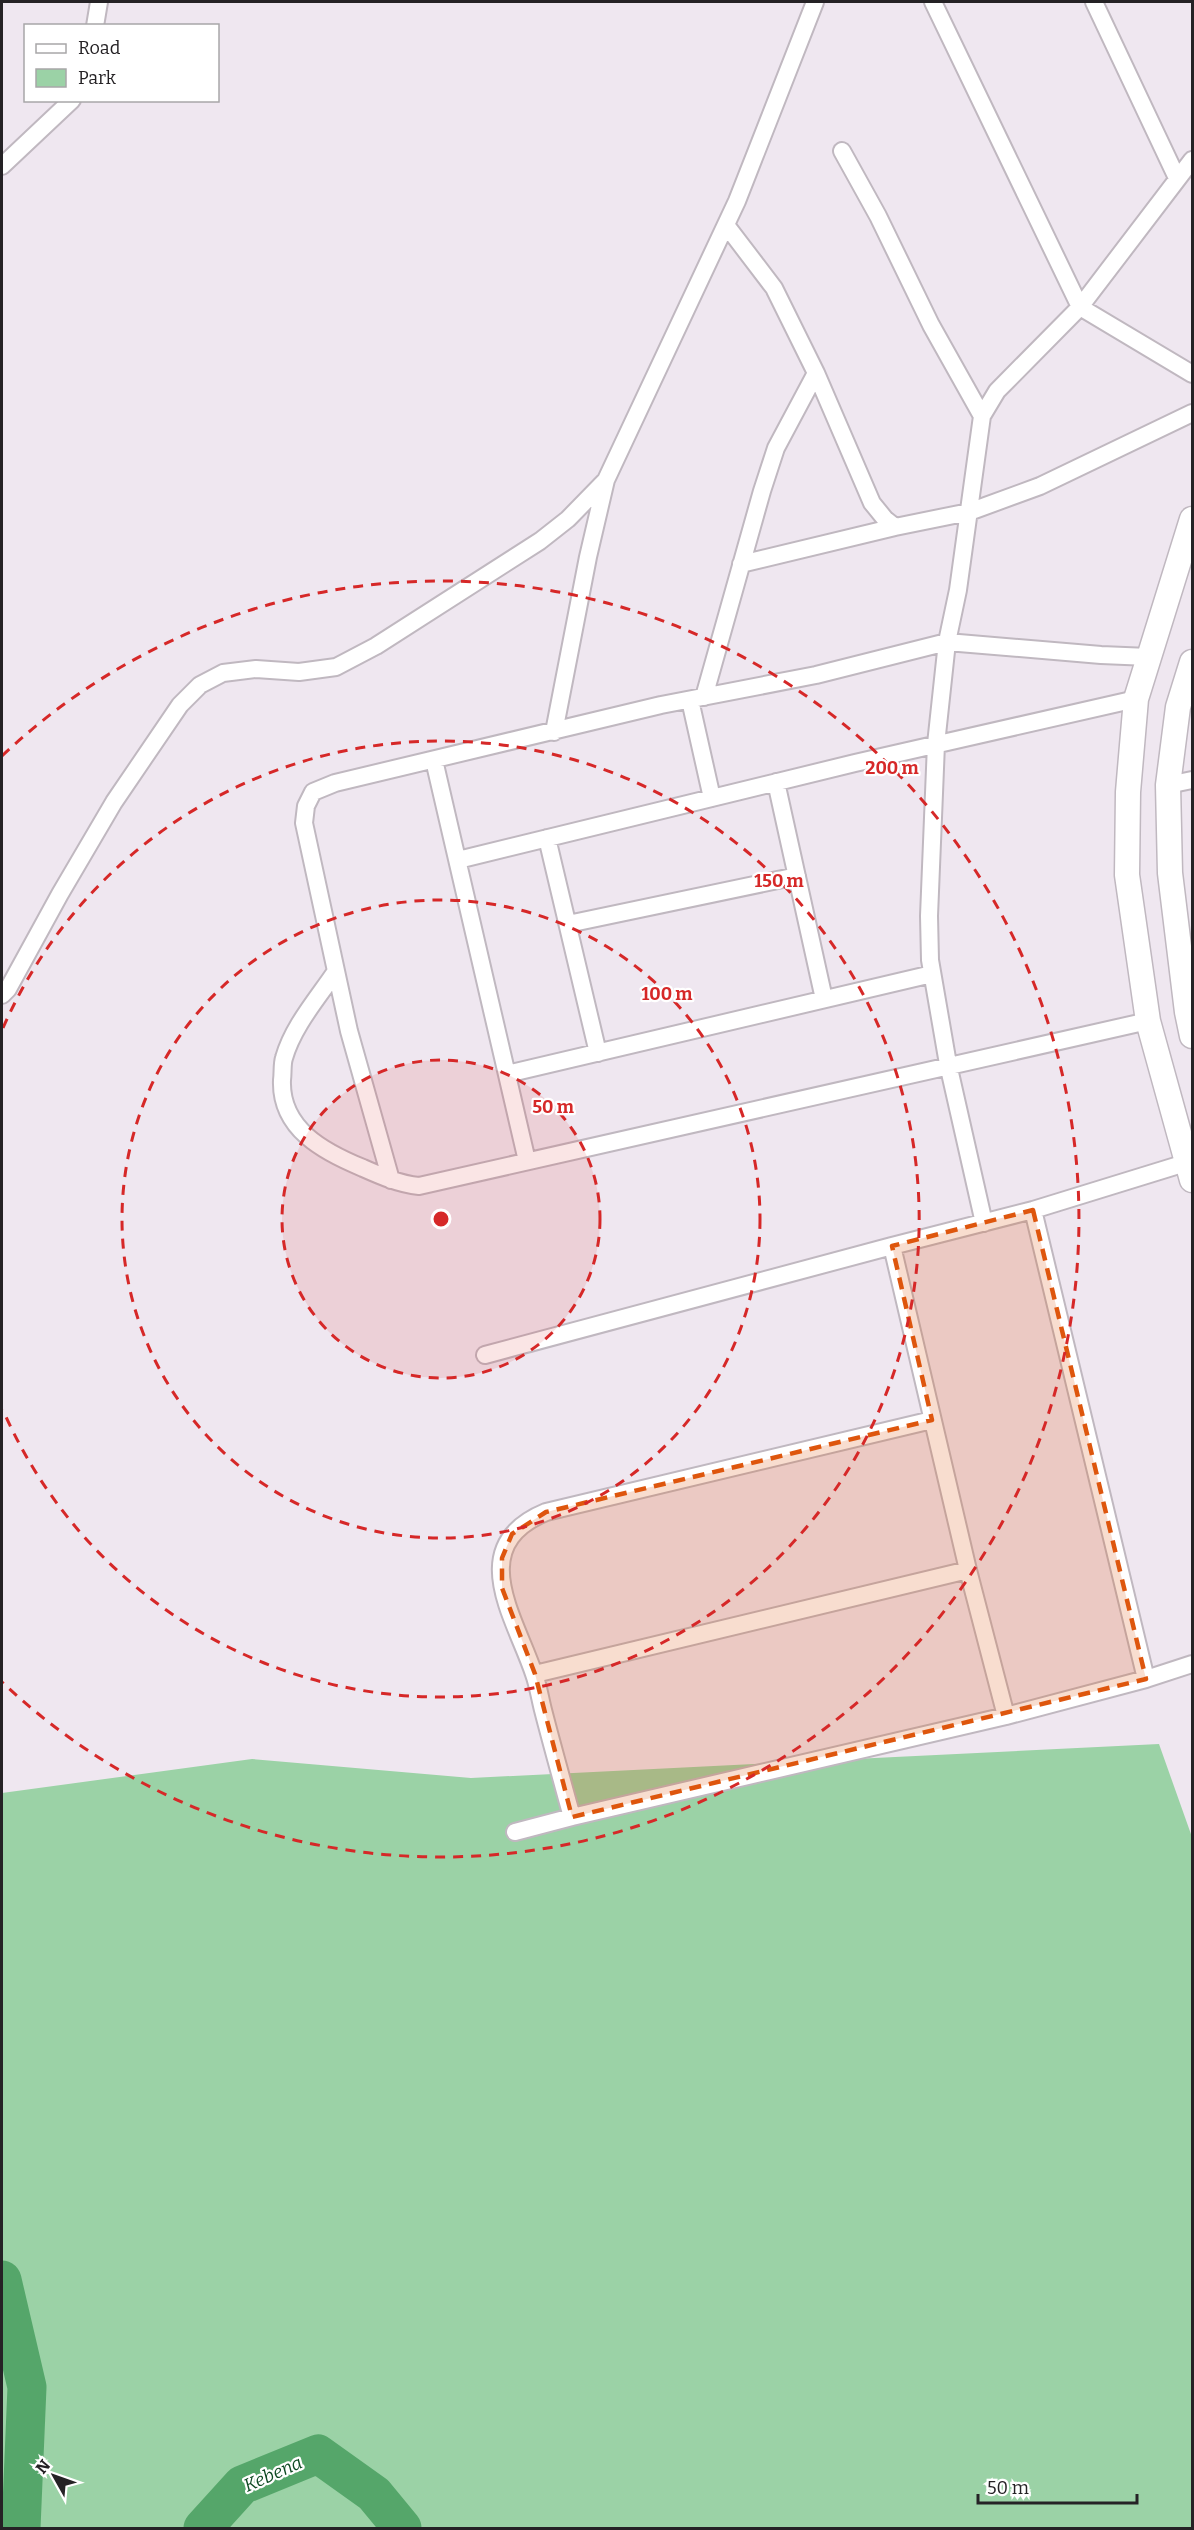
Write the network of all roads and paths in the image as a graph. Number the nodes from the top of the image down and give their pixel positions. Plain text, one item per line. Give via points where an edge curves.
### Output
1 (99, 2) edge
2 (815, 2) edge
3 (933, 2) edge
4 (1094, 2) edge
5 (95, 24) edge
6 (70, 102) edge
7 (842, 152) dead end
8 (1192, 160) edge
9 (2, 166) edge
10 (1177, 178) junction
11 (726, 225) junction
12 (1080, 307) junction
13 (816, 373) junction
14 (1192, 374) edge
15 (1192, 413) edge
16 (982, 416) junction
17 (606, 480) junction
18 (969, 512) junction
19 (1192, 519) edge
20 (895, 527) junction
21 (741, 564) junction
22 (947, 642) junction
23 (1149, 657) junction
24 (1192, 662) edge
25 (697, 698) junction
26 (1136, 699) junction
27 (554, 732) junction
28 (936, 744) junction
29 (434, 760) junction
30 (1192, 780) edge
31 (776, 782) junction
32 (1168, 785) junction
33 (712, 798) junction
34 (547, 838) junction
35 (458, 860) junction
36 (797, 876) junction
37 (568, 924) junction
38 (336, 971) junction
39 (932, 974) junction
40 (2, 995) edge
41 (824, 999) junction
42 (1148, 1020) junction
43 (1192, 1036) edge
44 (598, 1053) junction
45 (948, 1064) junction
46 (507, 1074) junction
47 (527, 1161) junction
48 (1191, 1168) edge
49 (391, 1180) junction
50 (1033, 1210) junction
51 (984, 1223) junction
52 (892, 1246) junction
53 (485, 1354) dead end
54 (932, 1420) junction
55 (968, 1570) junction
56 (1192, 1664) edge
57 (535, 1674) junction
58 (1146, 1679) junction
59 (1006, 1716) junction
60 (572, 1817) junction
61 (515, 1832) dead end

1 - 5 street
2 - 11 street
3 - 12 street
4 - 10 street
6 - 9 street
7 - 16 street
8 - 10 street
10 - 12 street
11 - 13 street via 774,288
11 - 17 street
12 - 14 street
12 - 16 street via 997,391
13 - 20 street via 872,503
13 - 21 street via 776,448
15 - 18 street via 1040,486
16 - 18 street
17 - 27 street
17 - 40 street via 540,541 376,646 336,667 299,672 256,669 223,673 200,685 180,705 114,802
18 - 20 street
18 - 22 street
19 - 23 main road
20 - 21 street
21 - 25 street
22 - 23 street
22 - 25 street via 816,675
22 - 28 street
23 - 26 main road
24 - 32 main road via 1178,706
25 - 27 street
25 - 33 street
26 - 28 street
26 - 42 main road via 1128,792 1127,875
27 - 29 street
28 - 31 street
28 - 39 street via 929,916
29 - 35 street
29 - 38 street via 335,783 313,792 309,798 304,823
30 - 32 street
31 - 33 street
31 - 36 street
32 - 43 main road via 1170,873
33 - 34 street
34 - 35 street
34 - 37 street
35 - 46 street
36 - 37 street
36 - 41 street
37 - 44 street
38 - 49 street
38 - 49 street via 283,1059 282,1092 289,1115 308,1139 336,1157
39 - 41 street
39 - 45 street
41 - 44 street
42 - 45 street
42 - 48 main road
44 - 46 street
45 - 47 street
45 - 51 street
46 - 47 street
47 - 49 street via 419,1186
48 - 50 street
50 - 51 street
50 - 58 street
51 - 52 street
52 - 53 street
52 - 54 street
54 - 55 street
54 - 57 street via 528,1519 512,1534 502,1558 502,1588
55 - 57 street
55 - 59 street
56 - 58 street
57 - 60 street
58 - 59 street
59 - 60 street
60 - 61 street

